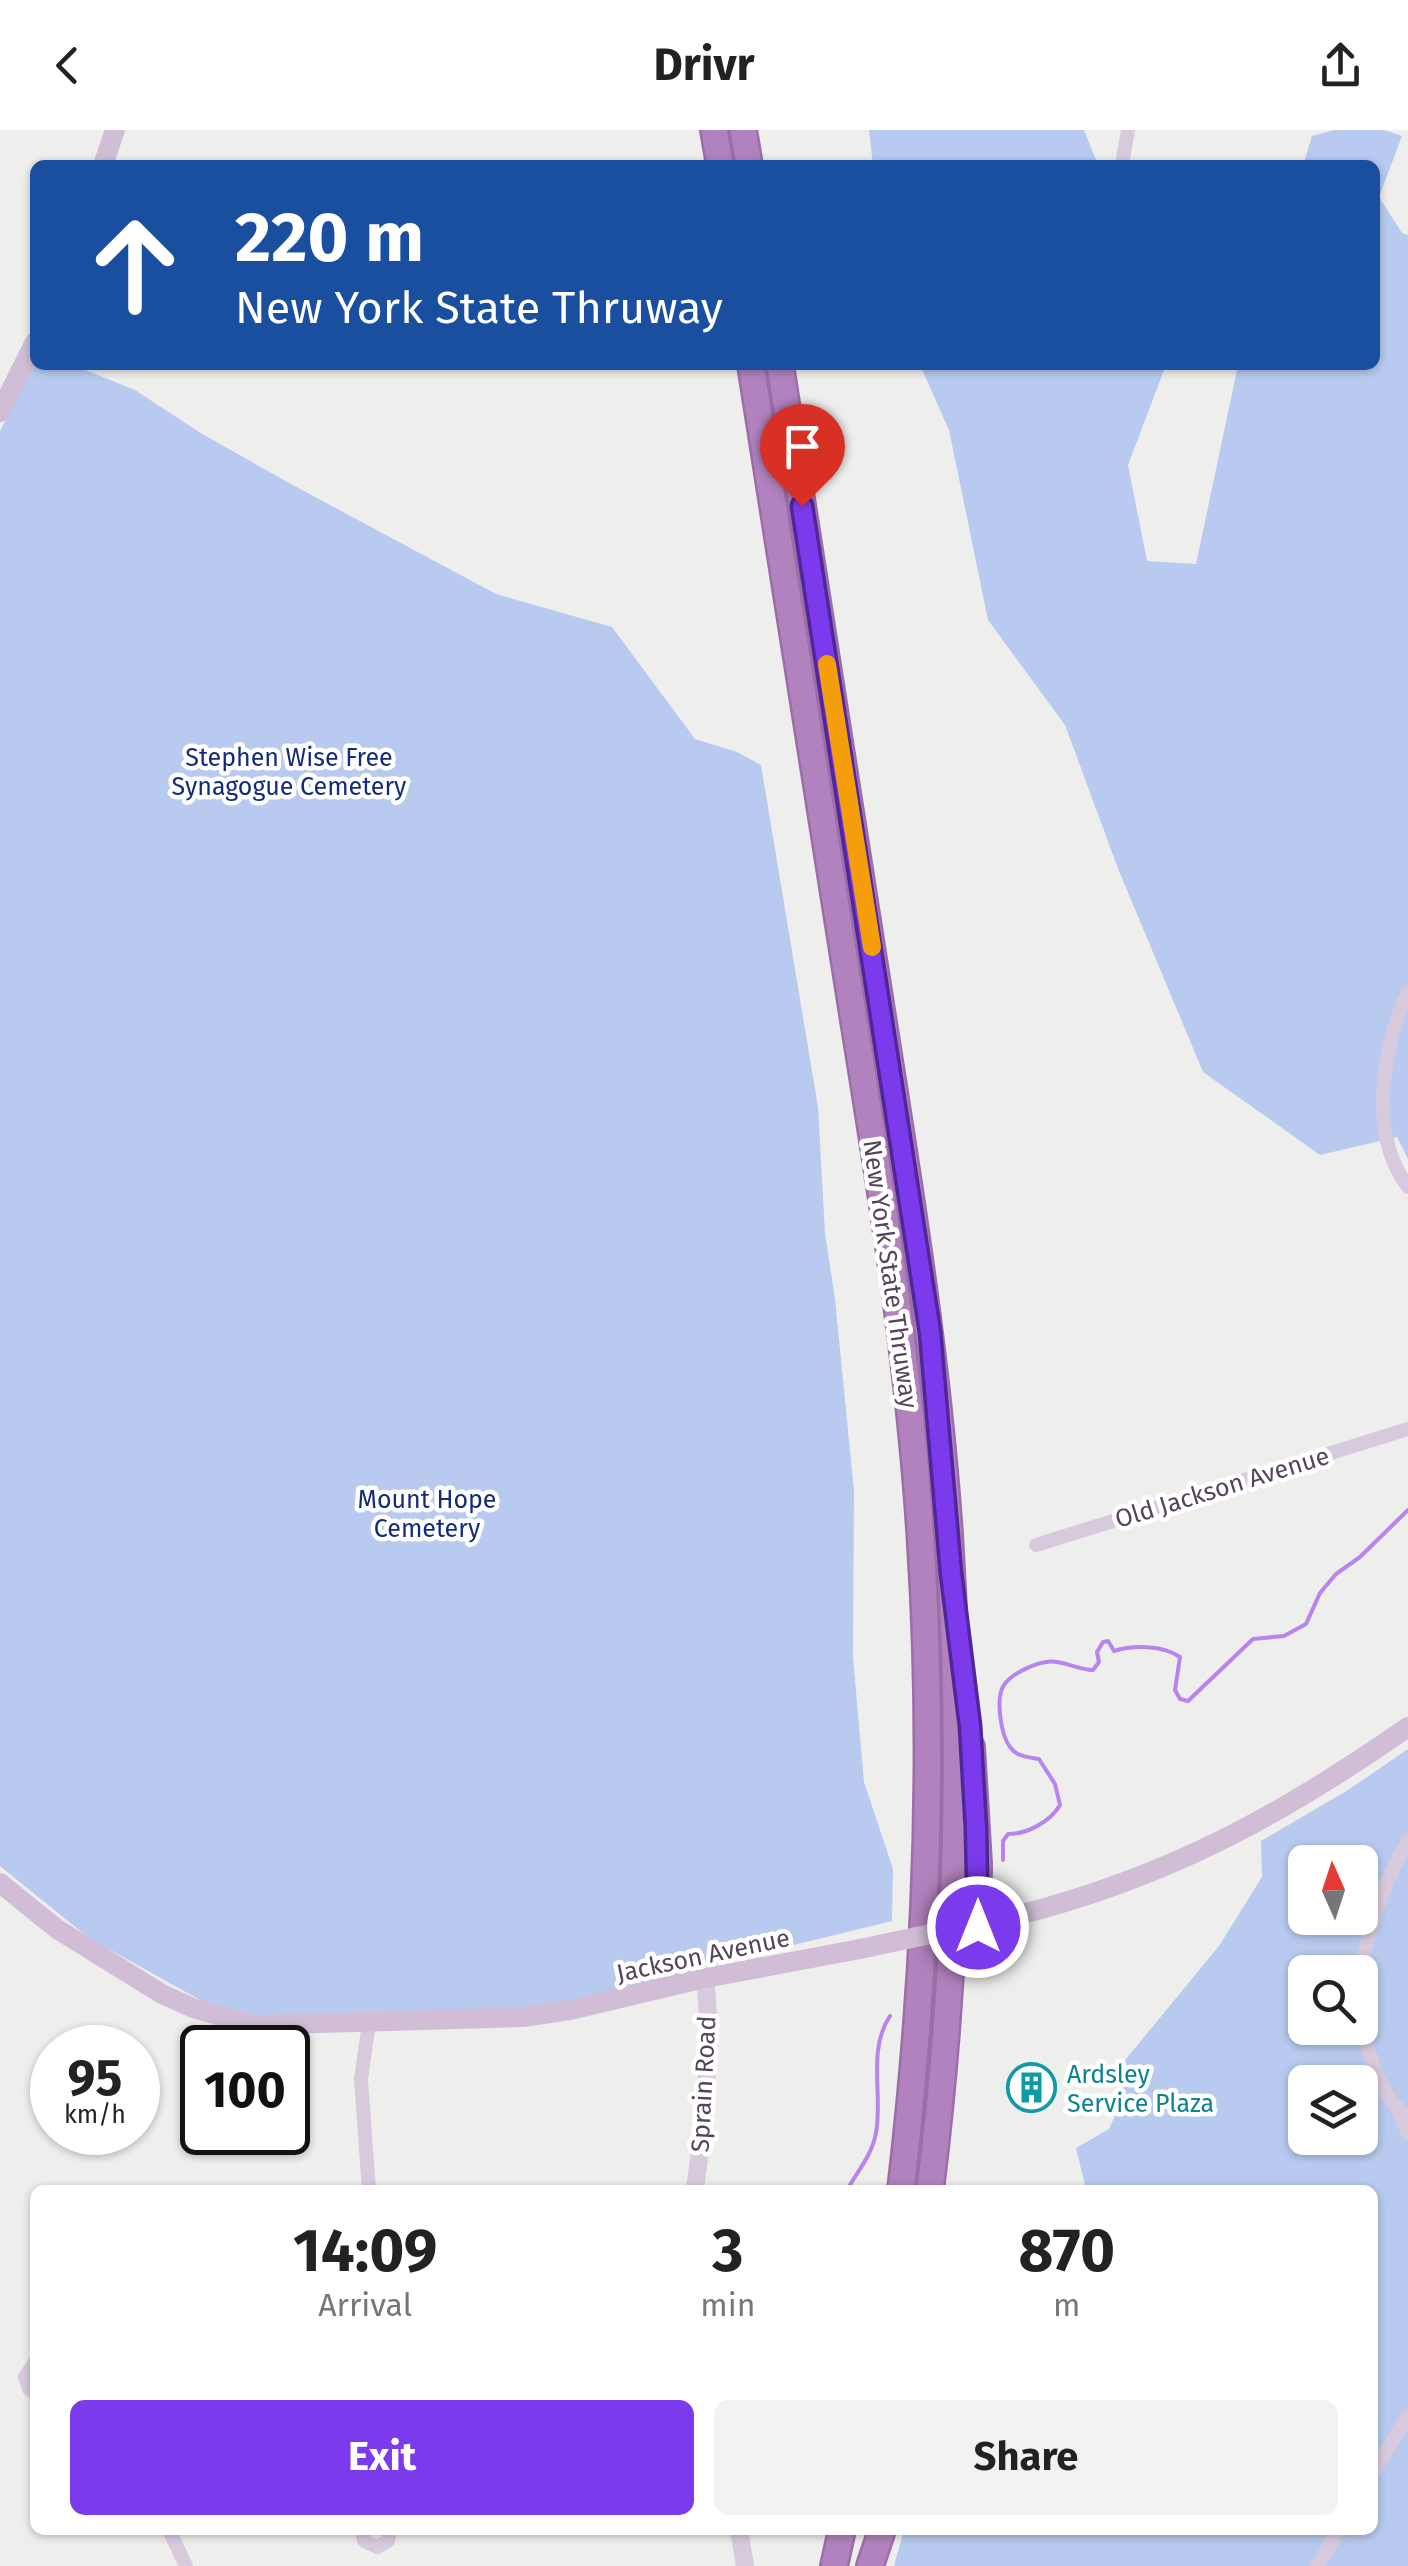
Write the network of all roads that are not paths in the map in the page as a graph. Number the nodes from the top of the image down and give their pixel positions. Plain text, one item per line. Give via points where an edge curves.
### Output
1 (115, 130) edge
2 (714, 130) edge
3 (743, 130) edge
4 (1128, 130) edge
5 (105, 160) edge
6 (719, 160) edge
7 (748, 160) edge
8 (1123, 160) edge
9 (30, 352) edge
10 (752, 370) edge
11 (781, 370) edge
12 (0, 412) edge
13 (1408, 992) edge
14 (1408, 1187) edge
15 (1408, 1429) edge
16 (1036, 1545) dead end
17 (951, 1573) junction
18 (1408, 1728) edge
19 (1408, 1840) edge
20 (1408, 1874) edge
21 (1388, 1880) junction
22 (0, 1883) edge
23 (977, 1952) dead end
24 (1363, 1955) edge
25 (705, 1978) junction
26 (369, 2023) junction
27 (1367, 2045) edge
28 (1403, 2114) edge
29 (1408, 2134) edge
30 (369, 2185) edge
31 (696, 2185) edge
32 (901, 2185) edge
33 (931, 2185) edge
34 (1408, 2416) edge
35 (1378, 2464) edge
36 (171, 2535) edge
37 (363, 2535) edge
38 (389, 2535) edge
39 (740, 2535) edge
40 (841, 2535) edge
41 (871, 2535) edge
42 (880, 2535) edge
43 (1337, 2535) edge
44 (186, 2566) edge
45 (745, 2566) edge
46 (834, 2566) edge
47 (867, 2566) edge
48 (1317, 2566) edge

1 - 5 main road
2 - 6 highway
3 - 7 highway
4 - 8 street
9 - 12 main road
10 - 32 highway, New York State Thruway via 894,1269 916,1470 926,1631 927,1831
11 - 17 highway, New York State Thruway via 920,1254
13 - 14 street via 1390,1044 1385,1116 1391,1159
15 - 16 street, Old Jackson Avenue
17 - 23 highway via 974,1790
17 - 33 highway, New York State Thruway via 954,1872
18 - 25 main road, Jackson Avenue, bridge via 1330,1782 1207,1849 1104,1891 1010,1917
19 - 21 street
20 - 21 street
21 - 24 street
22 - 26 main road, Jackson Avenue via 90,1951 193,2008 253,2025
25 - 26 main road, Jackson Avenue via 523,2017
25 - 31 street, Sprain Road via 708,2062
26 - 30 street via 361,2079
27 - 28 street
28 - 29 street
34 - 35 street
36 - 44 street
37 - 38 street via 376,2547
39 - 45 street
40 - 46 highway
41 - 47 highway
42 - 47 highway
43 - 48 street

